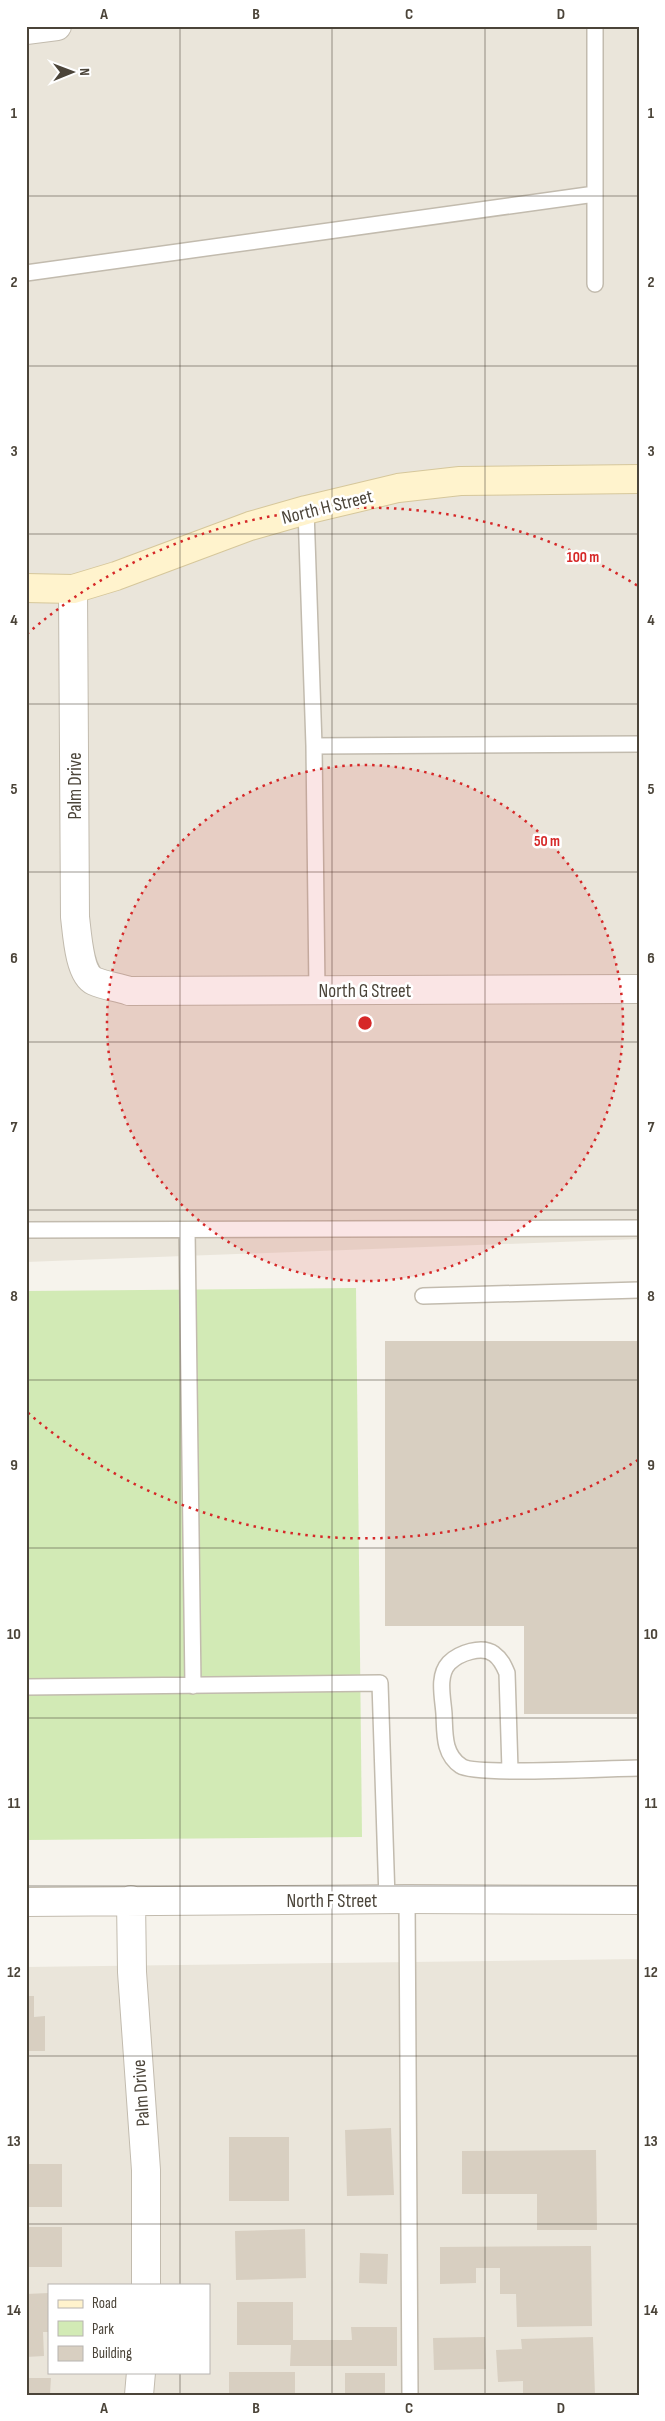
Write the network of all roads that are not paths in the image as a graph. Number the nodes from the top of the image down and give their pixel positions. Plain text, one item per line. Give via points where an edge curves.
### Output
1 (57, 26) edge
2 (595, 26) edge
3 (26, 30) edge
4 (595, 194) junction
5 (26, 274) edge
6 (595, 284) dead end
7 (639, 478) edge
8 (306, 510) junction
9 (26, 588) edge
10 (73, 589) junction
11 (639, 744) edge
12 (314, 746) junction
13 (92, 980) joint
14 (639, 989) edge
15 (317, 990) junction
16 (639, 1228) edge
17 (26, 1230) edge
18 (186, 1230) junction
19 (639, 1290) edge
20 (423, 1296) dead end
21 (193, 1686) junction
22 (26, 1687) edge
23 (639, 1768) edge
24 (510, 1770) junction
25 (398, 1899) junction
26 (131, 1900) junction
27 (639, 1900) edge
28 (26, 1902) edge
29 (146, 2284) edge
30 (141, 2374) edge
31 (139, 2395) edge
32 (410, 2395) edge

1 - 3 street
2 - 4 lane
4 - 5 lane
4 - 6 lane
7 - 8 street, North H Street via 460,481 398,488
8 - 10 street, North H Street via 250,526
8 - 12 lane
9 - 10 street, North H Street
10 - 13 street, Palm Drive via 75,917 78,944 86,972
11 - 12 lane
12 - 15 lane
13 - 15 street, North G Street via 129,991
14 - 15 street, North G Street
16 - 18 lane
17 - 18 lane
18 - 21 lane
19 - 20 lane
21 - 22 lane
21 - 25 lane via 380,1683
23 - 24 lane
24 - 24 lane via 468,1770 459,1765 446,1744 442,1678 445,1668 454,1658 467,1652 494,1653 507,1673
25 - 26 street, North F Street
25 - 27 street, North F Street
25 - 32 lane
26 - 28 street, North F Street
26 - 29 street, Palm Drive via 132,1972 146,2170
30 - 31 street

